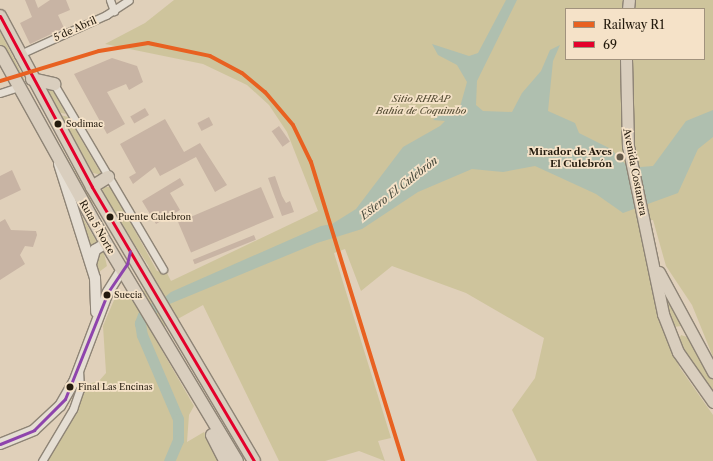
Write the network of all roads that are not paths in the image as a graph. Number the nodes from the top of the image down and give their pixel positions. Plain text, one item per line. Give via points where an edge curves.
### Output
1 (110, 0) edge
2 (129, 0) edge
3 (114, 11) junction
4 (0, 16) edge
5 (0, 52) edge
6 (18, 55) junction
7 (626, 60) edge
8 (32, 79) junction
9 (54, 84) joint
10 (18, 87) junction
11 (38, 90) junction
12 (0, 93) edge
13 (56, 155) junction
14 (108, 178) junction
15 (92, 187) junction
16 (106, 243) junction
17 (128, 249) junction
18 (653, 259) junction
19 (91, 264) junction
20 (163, 269) dead end
21 (119, 273) junction
22 (95, 278) junction
23 (92, 329) junction
24 (691, 336) junction
25 (672, 341) junction
26 (79, 365) junction
27 (713, 372) edge
28 (187, 382) junction
29 (713, 402) edge
30 (221, 407) junction
31 (0, 444) edge
32 (42, 461) edge
33 (225, 461) edge
34 (237, 461) edge
35 (254, 461) edge
36 (265, 461) edge

1 - 3 street
2 - 3 street, 5 de Abril
3 - 6 street, 5 de Abril
4 - 6 highway, Ruta 5 Norte
5 - 10 highway, Ruta 5 Norte
6 - 8 highway, Ruta 5 Norte
7 - 18 main road, Avenida Costanera via 625,112 632,167
8 - 9 highway
8 - 11 highway, Ruta 5 Norte
9 - 14 street
10 - 11 highway
10 - 12 street
10 - 13 highway, Ruta 5 Norte
11 - 15 highway, Ruta 5 Norte
13 - 16 highway, Ruta 5 Norte
13 - 19 main road
14 - 15 highway
14 - 20 street
15 - 17 highway, Ruta 5 Norte
16 - 17 highway
16 - 19 main road via 95,250
16 - 21 highway, Ruta 5 Norte
17 - 21 highway
17 - 30 highway, Ruta 5 Norte
18 - 24 main road, Avenida Costanera
18 - 25 main road, Avenida Costanera via 663,314
19 - 22 main road
21 - 22 main road via 106,281
21 - 23 main road
21 - 28 highway, Ruta 5 Norte via 133,288
22 - 23 main road via 97,303
23 - 26 main road
24 - 25 main road via 680,331
24 - 27 main road, Avenida Costanera
25 - 29 main road, Avenida Costanera
26 - 31 main road via 70,391 54,413 27,435
26 - 32 street via 80,389 73,409
28 - 33 highway
28 - 34 highway, Ruta 5 Norte
30 - 35 highway, Ruta 5 Norte
30 - 36 highway

